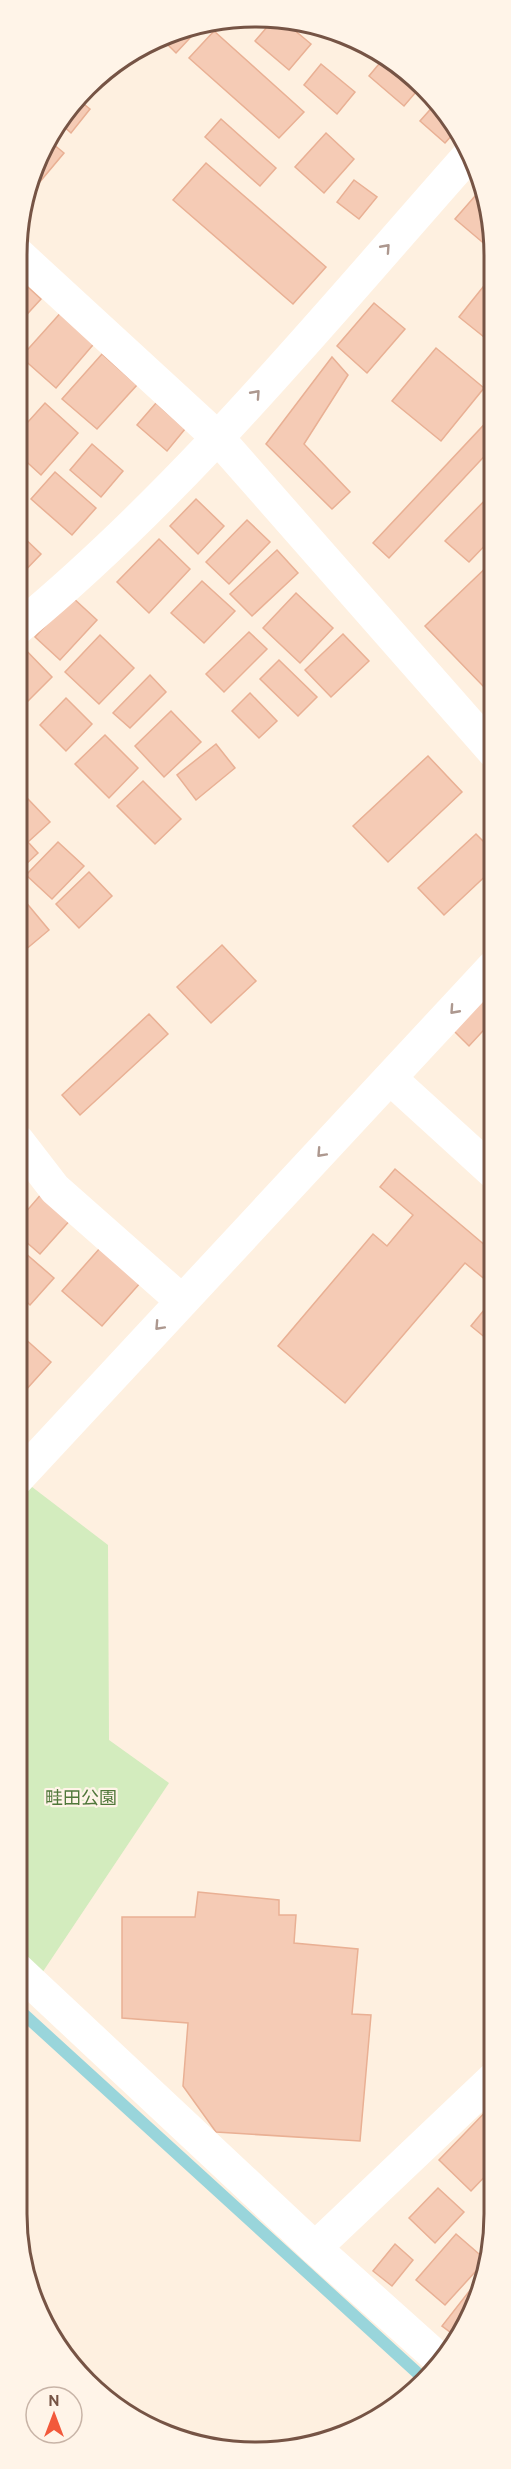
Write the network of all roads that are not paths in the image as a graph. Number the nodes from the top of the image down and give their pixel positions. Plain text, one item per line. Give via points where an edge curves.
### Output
1 (464, 161) edge
2 (27, 262) edge
3 (218, 437) junction
4 (27, 621) edge
5 (484, 741) edge
6 (484, 978) edge
7 (391, 1079) junction
8 (27, 1153) edge
9 (484, 1164) edge
10 (182, 1301) junction
11 (27, 1468) edge
12 (27, 1978) edge
13 (484, 2088) edge
14 (315, 2248) junction
15 (435, 2355) edge

3 -> 1 street
2 - 3 street
3 - 4 street via 70,585
3 - 5 street
6 -> 7 street
7 - 9 street
7 -> 10 street
8 - 10 street via 55,1189
10 -> 11 street
12 - 14 street
13 - 14 street
14 - 15 street

